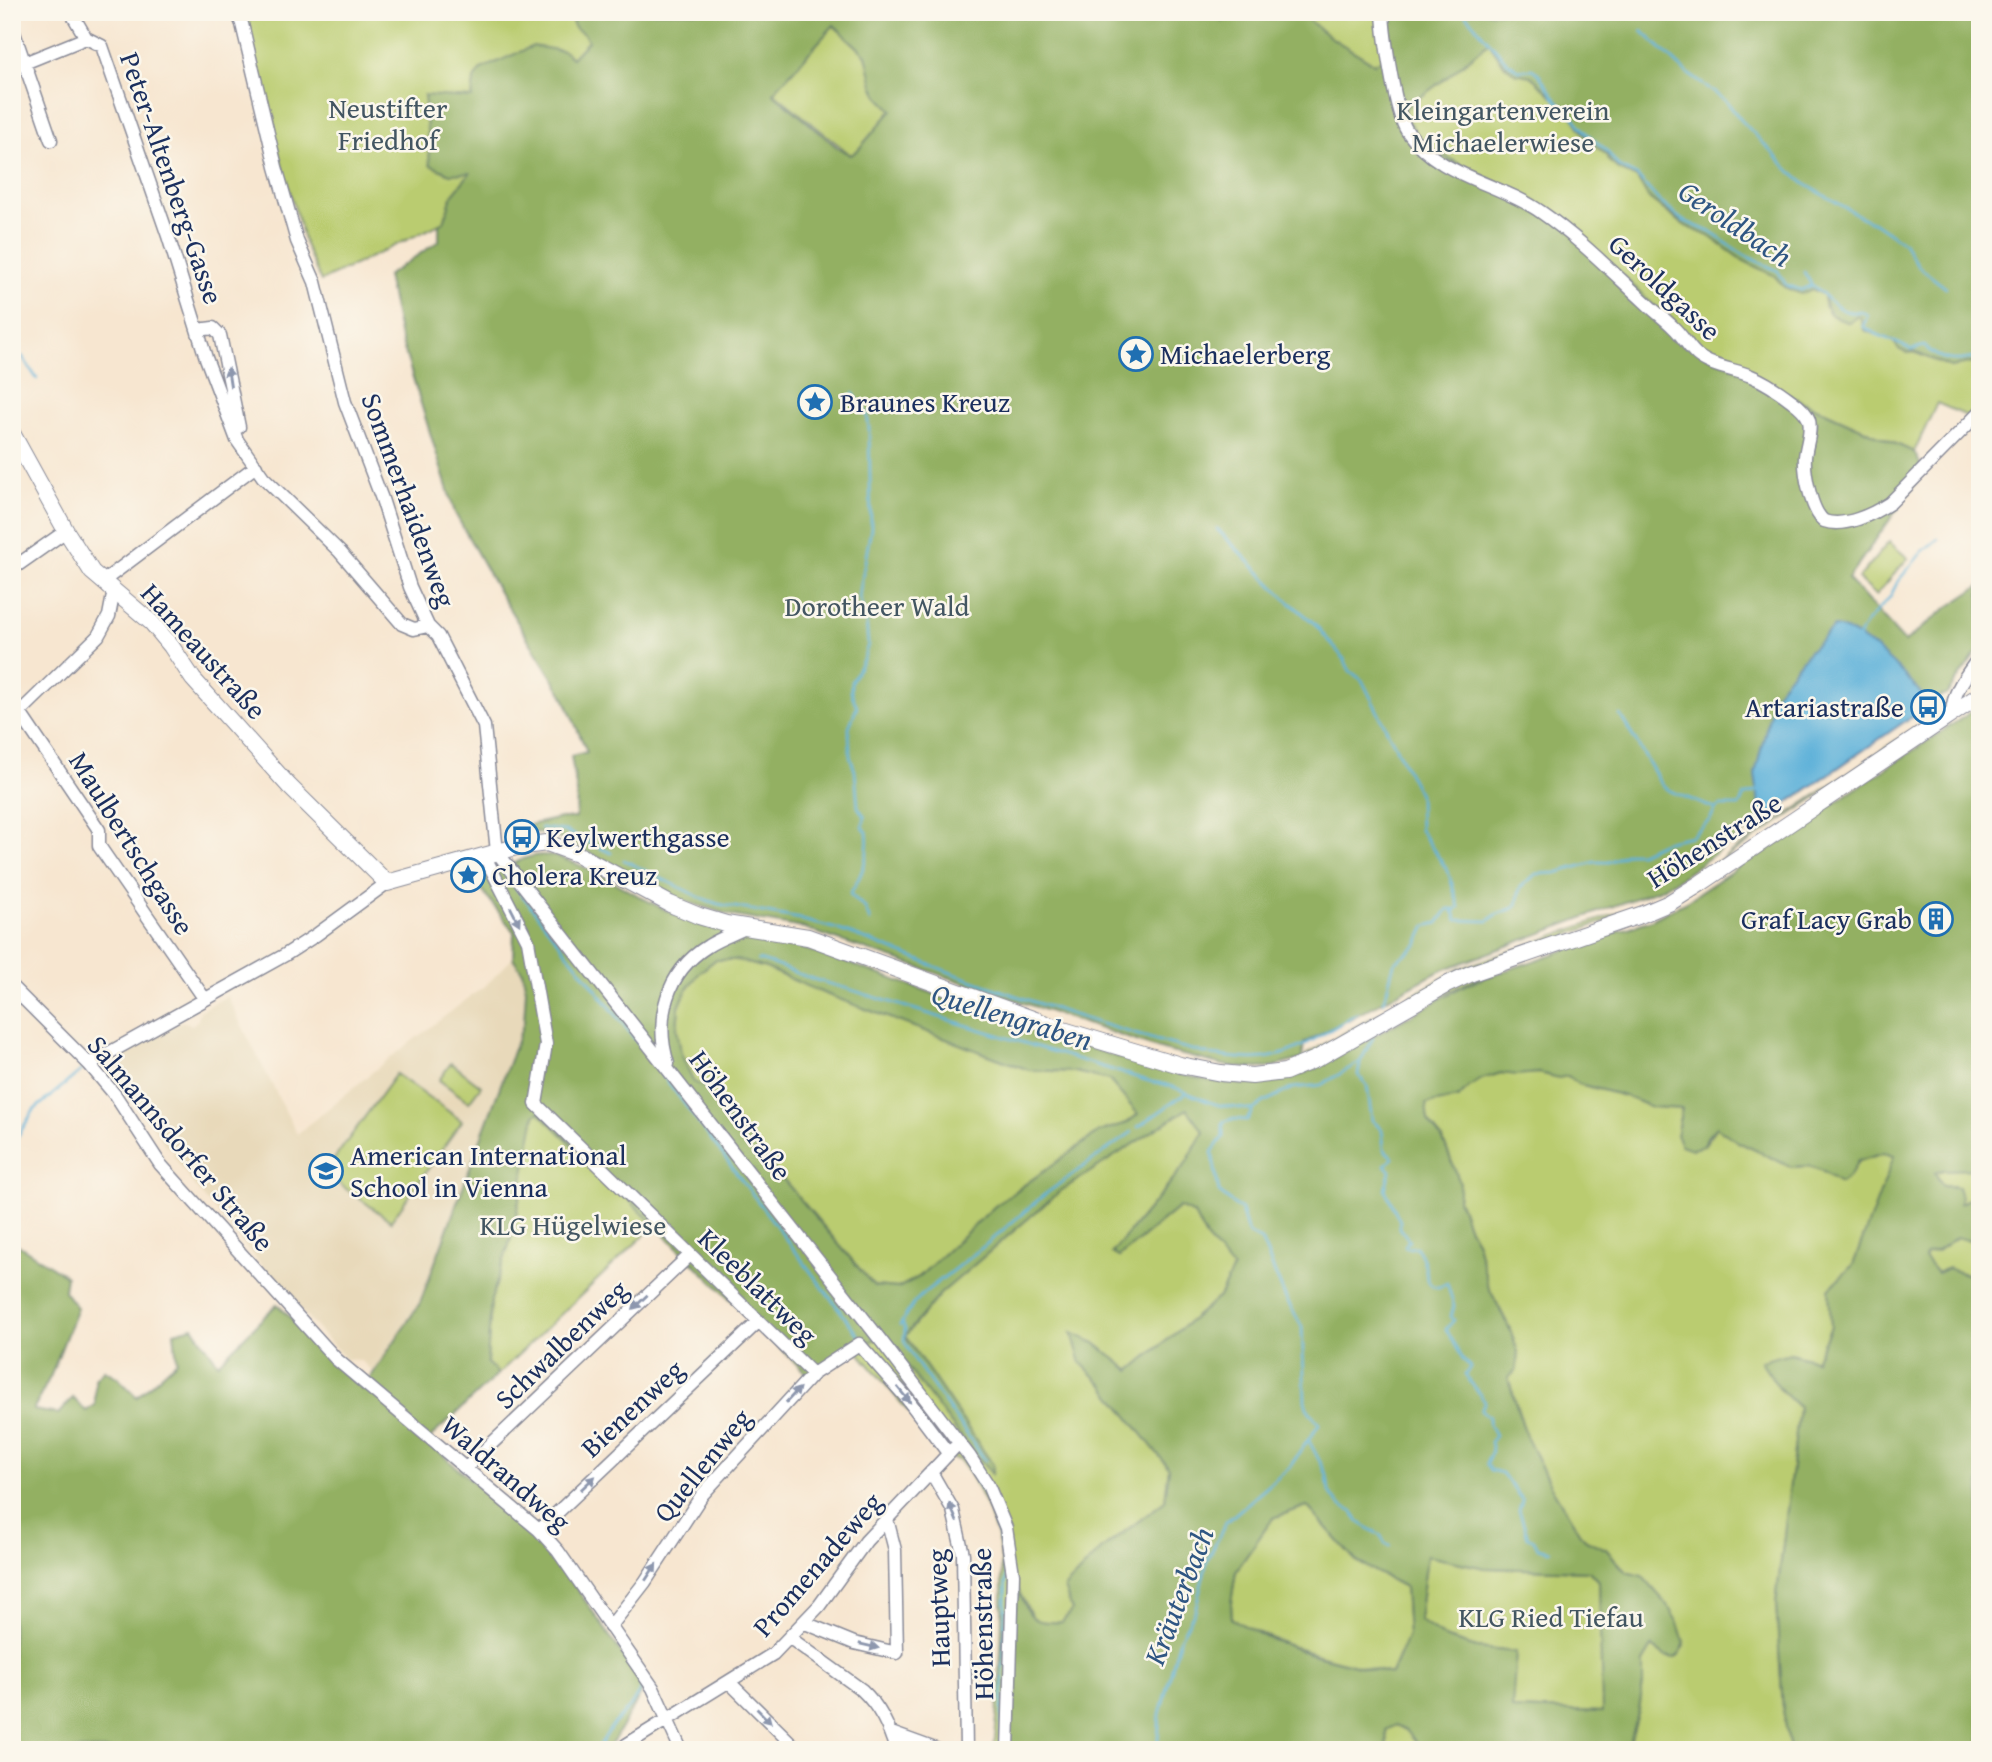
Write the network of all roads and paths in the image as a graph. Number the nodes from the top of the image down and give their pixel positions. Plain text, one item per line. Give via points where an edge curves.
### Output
1 (71, 12) edge
2 (237, 12) edge
3 (1383, 12) edge
4 (12, 27) edge
5 (86, 38) junction
6 (18, 66) edge
7 (51, 139) dead end
8 (198, 330) junction
9 (1980, 412) edge
10 (12, 433) edge
11 (256, 466) junction
12 (66, 531) junction
13 (12, 569) edge
14 (108, 586) junction
15 (428, 626) junction
16 (1980, 656) edge
17 (1980, 695) edge
18 (1952, 713) junction
19 (16, 717) edge
20 (490, 853) junction
21 (387, 883) junction
22 (747, 927) junction
23 (12, 987) edge
24 (204, 998) junction
25 (89, 1064) junction
26 (670, 1071) junction
27 (690, 1255) junction
28 (281, 1301) joint
29 (758, 1322) junction
30 (813, 1374) junction
31 (959, 1443) junction
32 (948, 1453) junction
33 (466, 1468) junction
34 (931, 1472) junction
35 (887, 1519) junction
36 (539, 1530) junction
37 (805, 1623) junction
38 (610, 1627) junction
39 (790, 1638) junction
40 (729, 1682) junction
41 (669, 1719) junction
42 (891, 1733) junction
43 (626, 1745) dead end
44 (681, 1750) edge
45 (798, 1750) edge
46 (896, 1750) edge
47 (938, 1750) edge
48 (967, 1750) edge
49 (1008, 1750) edge

1 - 5 street, Peter-Altenberg-Gasse
2 - 15 street, Sommerhaidenweg via 276,167 297,241 315,282 345,402
3 - 9 street, Geroldgasse via 1399,110 1414,139 1460,174 1540,211 1591,251 1698,356 1753,376 1798,405 1810,426 1807,476 1815,508 1824,521 1852,520 1890,503
4 - 6 street
5 - 6 street
5 - 8 street, Peter-Altenberg-Gasse via 102,46
6 - 7 street
8 - 11 street, Peter-Altenberg-Gasse via 237,440
11 -> 8 street, Peter-Altenberg-Gasse via 237,421 220,335 213,328
10 - 12 main road, Hameaustraße
11 - 14 street
11 - 15 street, Peter-Altenberg-Gasse via 402,624 414,629
12 - 13 street
12 - 14 main road, Hameaustraße via 92,572
14 - 19 street via 109,616 98,636
14 - 21 main road, Hameaustraße via 159,632 193,679 289,786
15 - 20 street, Sommerhaidenweg via 438,636 484,726
16 - 18 street via 1957,688
17 - 18 main road, Höhenstraße
18 - 22 main road, Höhenstraße via 1680,897 1472,973 1285,1072 1221,1073 1160,1059 1060,1029 827,943
19 - 24 street, Maulbertschgasse via 99,830 99,846
20 - 21 main road
20 - 22 main road via 533,843 557,846 684,910
20 - 26 street
20 -> 27 street, Kleeblattweg via 528,941 546,1044 536,1104
21 - 24 street via 285,955
22 - 26 street, Höhenstraße via 695,955 671,985 661,1023
23 - 25 street, Salmannsdorfer Straße
24 - 25 street
25 - 28 street, Salmannsdorfer Straße via 160,1164
26 - 31 street, Höhenstraße
27 - 29 street, Kleeblattweg
27 -> 33 street, Schwalbenweg
28 - 33 street, Waldrandweg via 335,1359
29 - 30 street, Kleeblattweg
36 -> 29 street, Bienenweg
30 -> 32 street, Kleeblattweg via 859,1344
38 -> 30 street, Quellenweg via 702,1495
31 - 32 street, Promenadeweg
31 - 49 street, Höhenstraße via 988,1485 1009,1544 1013,1588
32 - 34 street, Promenadeweg
33 - 36 street, Waldrandweg
34 - 35 street, Promenadeweg
48 -> 34 street, Hauptweg via 963,1554 953,1510
35 - 37 street, Promenadeweg
37 -> 35 street via 854,1643 897,1653 895,1550
36 - 38 street, Waldrandweg
37 - 39 street, Promenadeweg
38 - 41 street, Waldrandweg
39 - 40 street, Promenadeweg via 774,1654
39 - 42 street via 863,1690
40 - 41 street, Promenadeweg
40 -> 45 street
41 - 43 street, Promenadeweg
41 - 44 street, Waldrandweg
42 - 46 street
42 - 47 street

